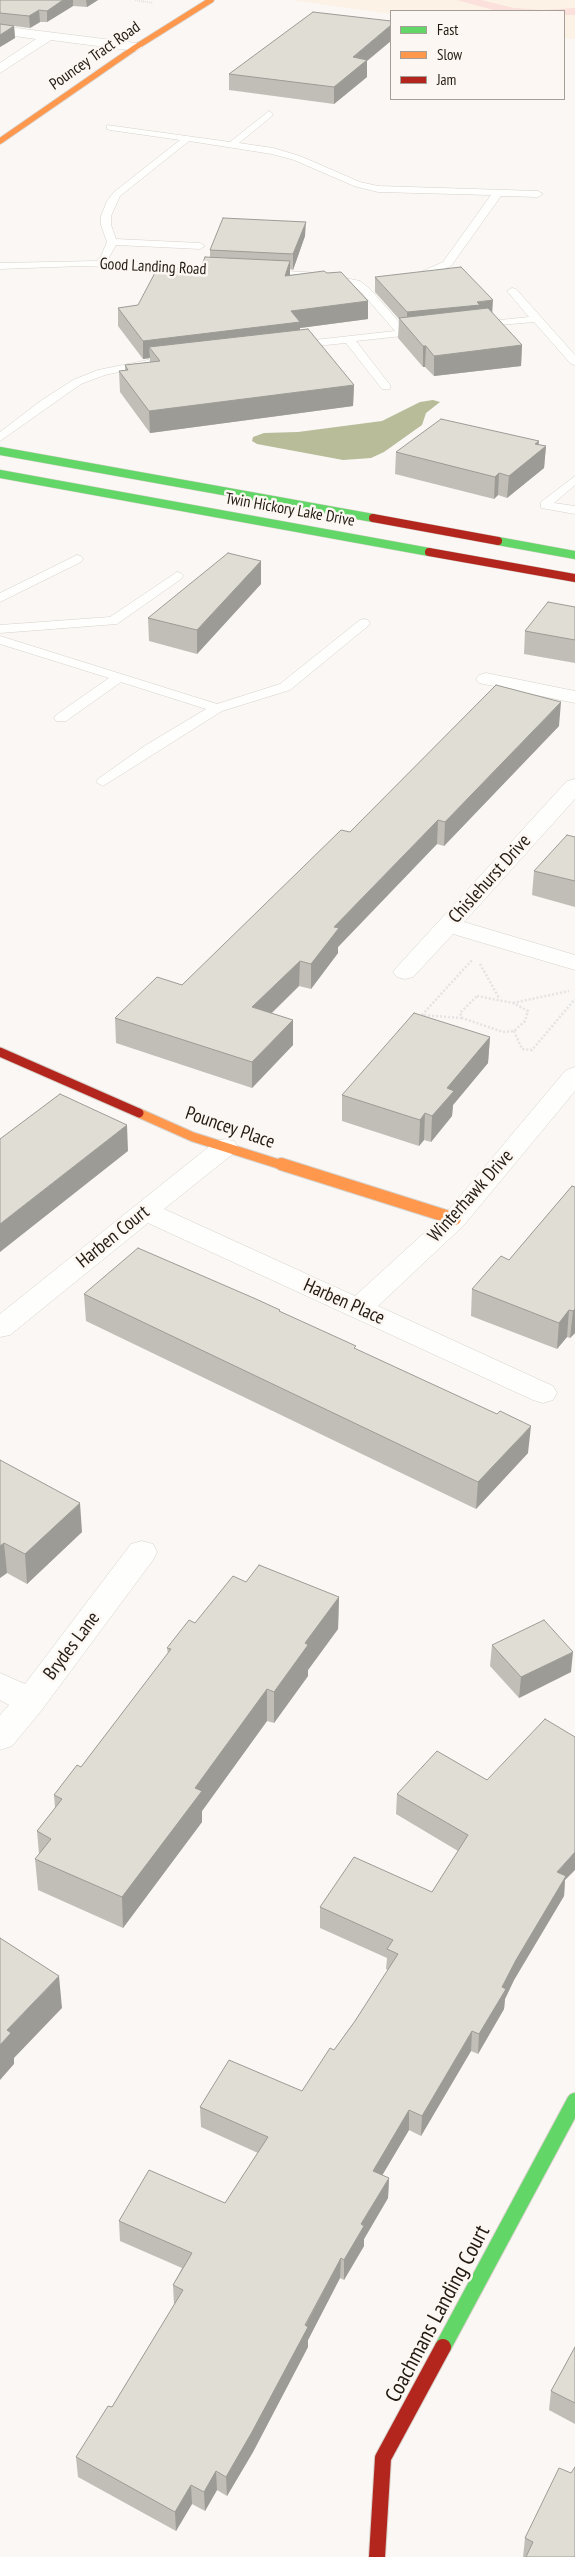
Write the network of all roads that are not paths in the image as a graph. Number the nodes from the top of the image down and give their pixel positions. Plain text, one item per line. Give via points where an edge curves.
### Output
1 (211, 0) edge
2 (0, 30) edge
3 (49, 36) junction
4 (136, 47) junction
5 (0, 69) edge
6 (270, 114) dead end
7 (110, 127) dead end
8 (188, 138) junction
9 (0, 141) edge
10 (233, 144) junction
11 (498, 193) junction
12 (538, 194) dead end
13 (112, 242) junction
14 (200, 246) dead end
15 (99, 264) junction
16 (0, 266) edge
17 (233, 271) edge
18 (261, 272) edge
19 (406, 281) edge
20 (377, 286) edge
21 (362, 287) junction
22 (512, 292) dead end
23 (535, 319) junction
24 (468, 326) edge
25 (432, 330) edge
26 (403, 334) junction
27 (349, 339) junction
28 (284, 346) edge
29 (162, 361) edge
30 (575, 362) edge
31 (386, 387) dead end
32 (0, 438) edge
33 (0, 451) edge
34 (0, 474) edge
35 (575, 479) edge
36 (575, 510) edge
37 (575, 555) edge
38 (77, 559) dead end
39 (177, 576) dead end
40 (575, 578) edge
41 (0, 598) edge
42 (364, 622) dead end
43 (0, 629) edge
44 (0, 640) edge
45 (120, 677) junction
46 (486, 679) dead end
47 (575, 697) edge
48 (217, 708) junction
49 (61, 718) dead end
50 (103, 782) dead end
51 (575, 786) edge
52 (449, 925) junction
53 (575, 963) edge
54 (404, 972) dead end
55 (0, 1052) edge
56 (575, 1075) edge
57 (225, 1147) junction
58 (145, 1211) junction
59 (455, 1219) junction
60 (358, 1309) junction
61 (0, 1328) edge
62 (543, 1393) dead end
63 (142, 1552) dead end
64 (0, 1685) edge
65 (30, 1702) junction
66 (0, 1737) edge
67 (575, 2101) edge
68 (377, 2557) edge

1 - 4 street, Pouncey Tract Road
2 - 3 street
3 - 4 street
3 - 5 street
4 - 9 street, Pouncey Tract Road
6 - 10 lane
7 - 8 lane
8 - 10 lane
8 - 13 lane via 112,201 106,216
10 - 11 lane via 286,154 367,187 398,191
11 - 12 lane
11 - 19 lane via 447,264 430,274
13 - 14 lane
13 - 15 lane
15 - 16 lane, Good Landing Road
15 - 17 lane, Good Landing Road
18 - 21 lane via 321,276
20 - 21 lane
21 - 26 lane
22 - 23 lane
23 - 24 lane
23 - 30 lane
25 - 26 lane
26 - 27 lane
27 - 28 lane
27 - 31 lane
29 - 32 lane via 102,372 77,382
33 - 37 street, Twin Hickory Lake Drive
34 - 40 street, Twin Hickory Lake Drive
35 - 36 lane via 545,505
38 - 41 lane
39 - 43 lane via 113,621
42 - 48 lane via 285,687
44 - 45 lane
45 - 48 lane
45 - 49 lane
46 - 47 street
48 - 50 lane
51 - 52 street, Chislehurst Drive
52 - 53 street
52 - 54 street, Chislehurst Drive
55 - 57 street, Pouncey Place
56 - 59 street, Winterhawk Drive
57 - 58 street, Harben Court
57 - 59 street, Pouncey Place
58 - 60 street, Harben Place
58 - 61 street, Harben Court
59 - 60 street, Winterhawk Drive
60 - 62 street, Harben Place
63 - 65 street, Brydes Lane
64 - 65 street
65 - 66 street, Brydes Lane
67 - 68 street, Coachmans Landing Court via 383,2458

